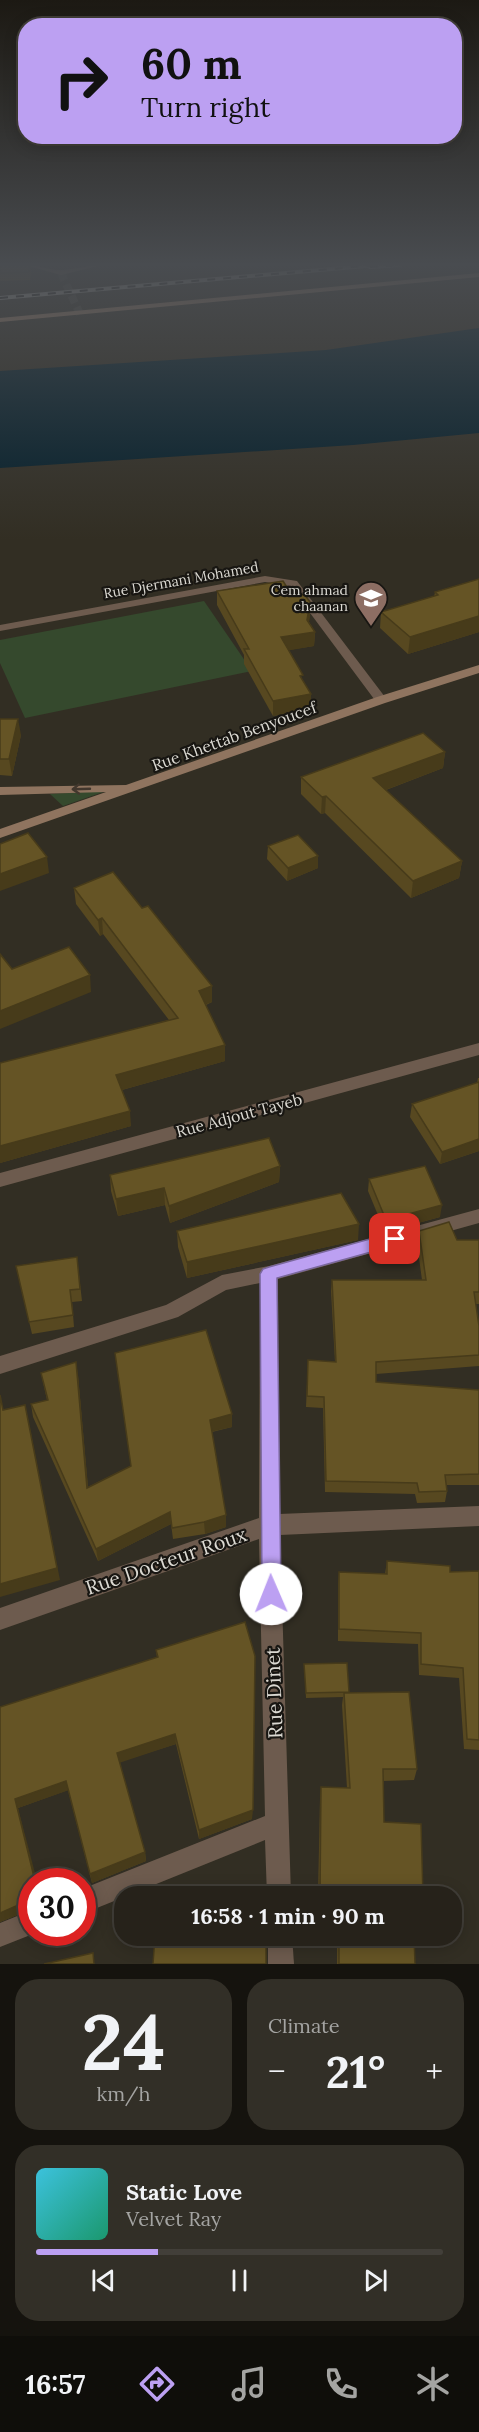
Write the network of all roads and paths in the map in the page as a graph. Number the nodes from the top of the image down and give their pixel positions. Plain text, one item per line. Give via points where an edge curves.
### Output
1 (0, 628) edge
2 (479, 669) edge
3 (381, 700) junction
4 (139, 787) junction
5 (0, 791) edge
6 (23, 791) junction
7 (45, 819) junction
8 (0, 834) edge
9 (479, 1049) edge
10 (0, 1180) edge
11 (479, 1216) edge
12 (269, 1274) junction
13 (0, 1365) edge
14 (479, 1516) edge
15 (269, 1525) junction
16 (0, 1619) edge
17 (278, 1823) junction
18 (279, 1886) edge
19 (96, 1896) edge
20 (18, 1928) edge
21 (0, 1935) edge
22 (280, 1946) edge
23 (281, 1964) edge

1 - 3 street, Rue Djermani Mohamed via 265,579 286,581 293,583
2 - 3 main road, Rue Khettab Benyoucef
3 - 4 main road, Rue Khettab Benyoucef
4 -> 6 main road
4 - 7 main road, Rue Khettab Benyoucef
5 - 6 main road
6 - 7 main road via 46,801 49,806
7 - 8 main road, Rue Khettab Benyoucef
9 - 10 street, Rue Adjout Tayeb
11 - 12 street
12 - 13 street via 222,1283 171,1311
12 - 15 street, Rue Dinet
14 - 15 street, Rue Docteur Roux
15 - 16 street, Rue Docteur Roux
15 - 17 street, Rue Dinet
17 - 18 street, Rue Dinet
17 - 19 street
20 - 21 street
22 - 23 street

